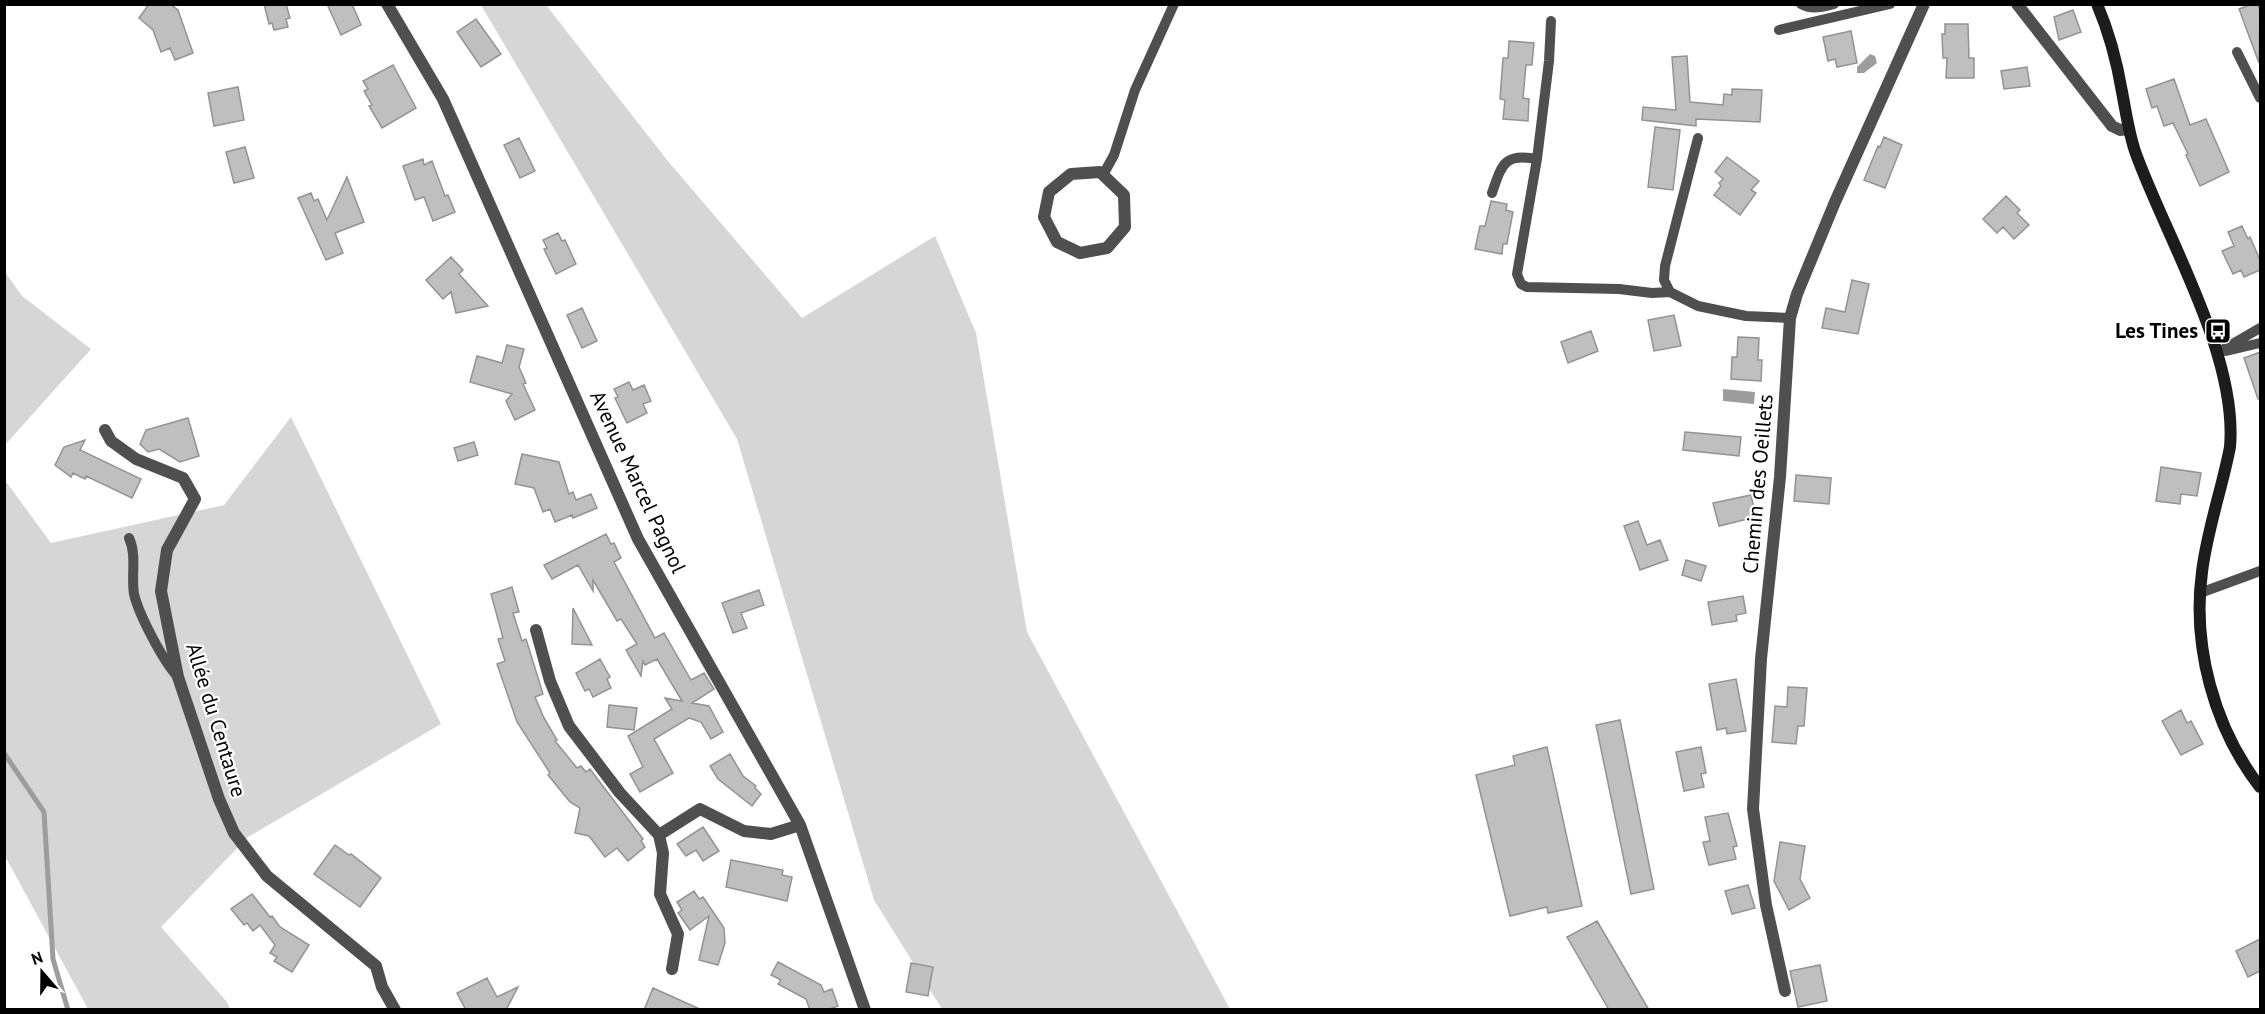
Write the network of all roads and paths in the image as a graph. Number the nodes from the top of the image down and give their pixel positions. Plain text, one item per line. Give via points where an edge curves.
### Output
1 (387, 4) edge
2 (1174, 4) edge
3 (1801, 4) edge
4 (1834, 4) edge
5 (1890, 4) edge
6 (1924, 4) edge
7 (2017, 4) edge
8 (2097, 4) edge
9 (1551, 21) dead end
10 (1779, 30) dead end
11 (2237, 52) dead end
12 (2260, 98) edge
13 (2129, 129) junction
14 (1698, 138) dead end
15 (1537, 159) junction
16 (1103, 175) junction
17 (1492, 193) dead end
18 (1670, 292) junction
19 (1790, 318) junction
20 (2260, 327) edge
21 (2260, 343) edge
22 (2217, 353) junction
23 (105, 430) dead end
24 (129, 538) dead end
25 (2260, 571) edge
26 (2199, 593) junction
27 (536, 630) dead end
28 (178, 677) junction
29 (2260, 787) edge
30 (800, 825) junction
31 (659, 835) junction
32 (672, 969) dead end
33 (1785, 991) dead end
34 (395, 1010) edge
35 (865, 1010) edge

1 - 30 street, Avenue Marcel Pagnol via 443,99 638,539
2 - 16 lane via 1135,90 1114,155
3 - 4 lane via 1820,8
5 - 10 lane
6 - 19 street, Chemin des Oeillets via 1835,202
7 - 13 street via 2105,119 2120,130
8 - 13 main road via 2116,60
9 - 15 lane
11 - 12 lane
13 - 22 main road
14 - 18 lane via 1665,266 1664,280
15 - 17 lane via 1510,158
15 - 18 lane via 1517,274 1521,284
16 - 16 street via 1071,174 1049,192 1044,217 1057,242 1080,254 1107,248 1125,227 1124,195
18 - 19 lane via 1698,306 1746,316
19 - 33 street, Chemin des Oeillets via 1780,477 1761,659 1753,809 1766,905
20 - 22 lane
21 - 22 lane
22 - 26 main road via 2229,399 2232,431
23 - 28 street, Allée du Centaure via 111,441 136,459 183,478 195,499 167,550 161,591
24 - 28 lane via 133,546 134,594 166,665
25 - 26 lane
26 - 29 main road via 2202,643 2212,691 2233,747
27 - 31 street via 550,681 569,726 620,793
28 - 34 street, Allée du Centaure via 234,833 267,876 376,966
30 - 31 street via 771,834 744,831 700,809
30 - 35 street, Avenue Marcel Pagnol
31 - 32 street via 663,853 660,894 678,934

